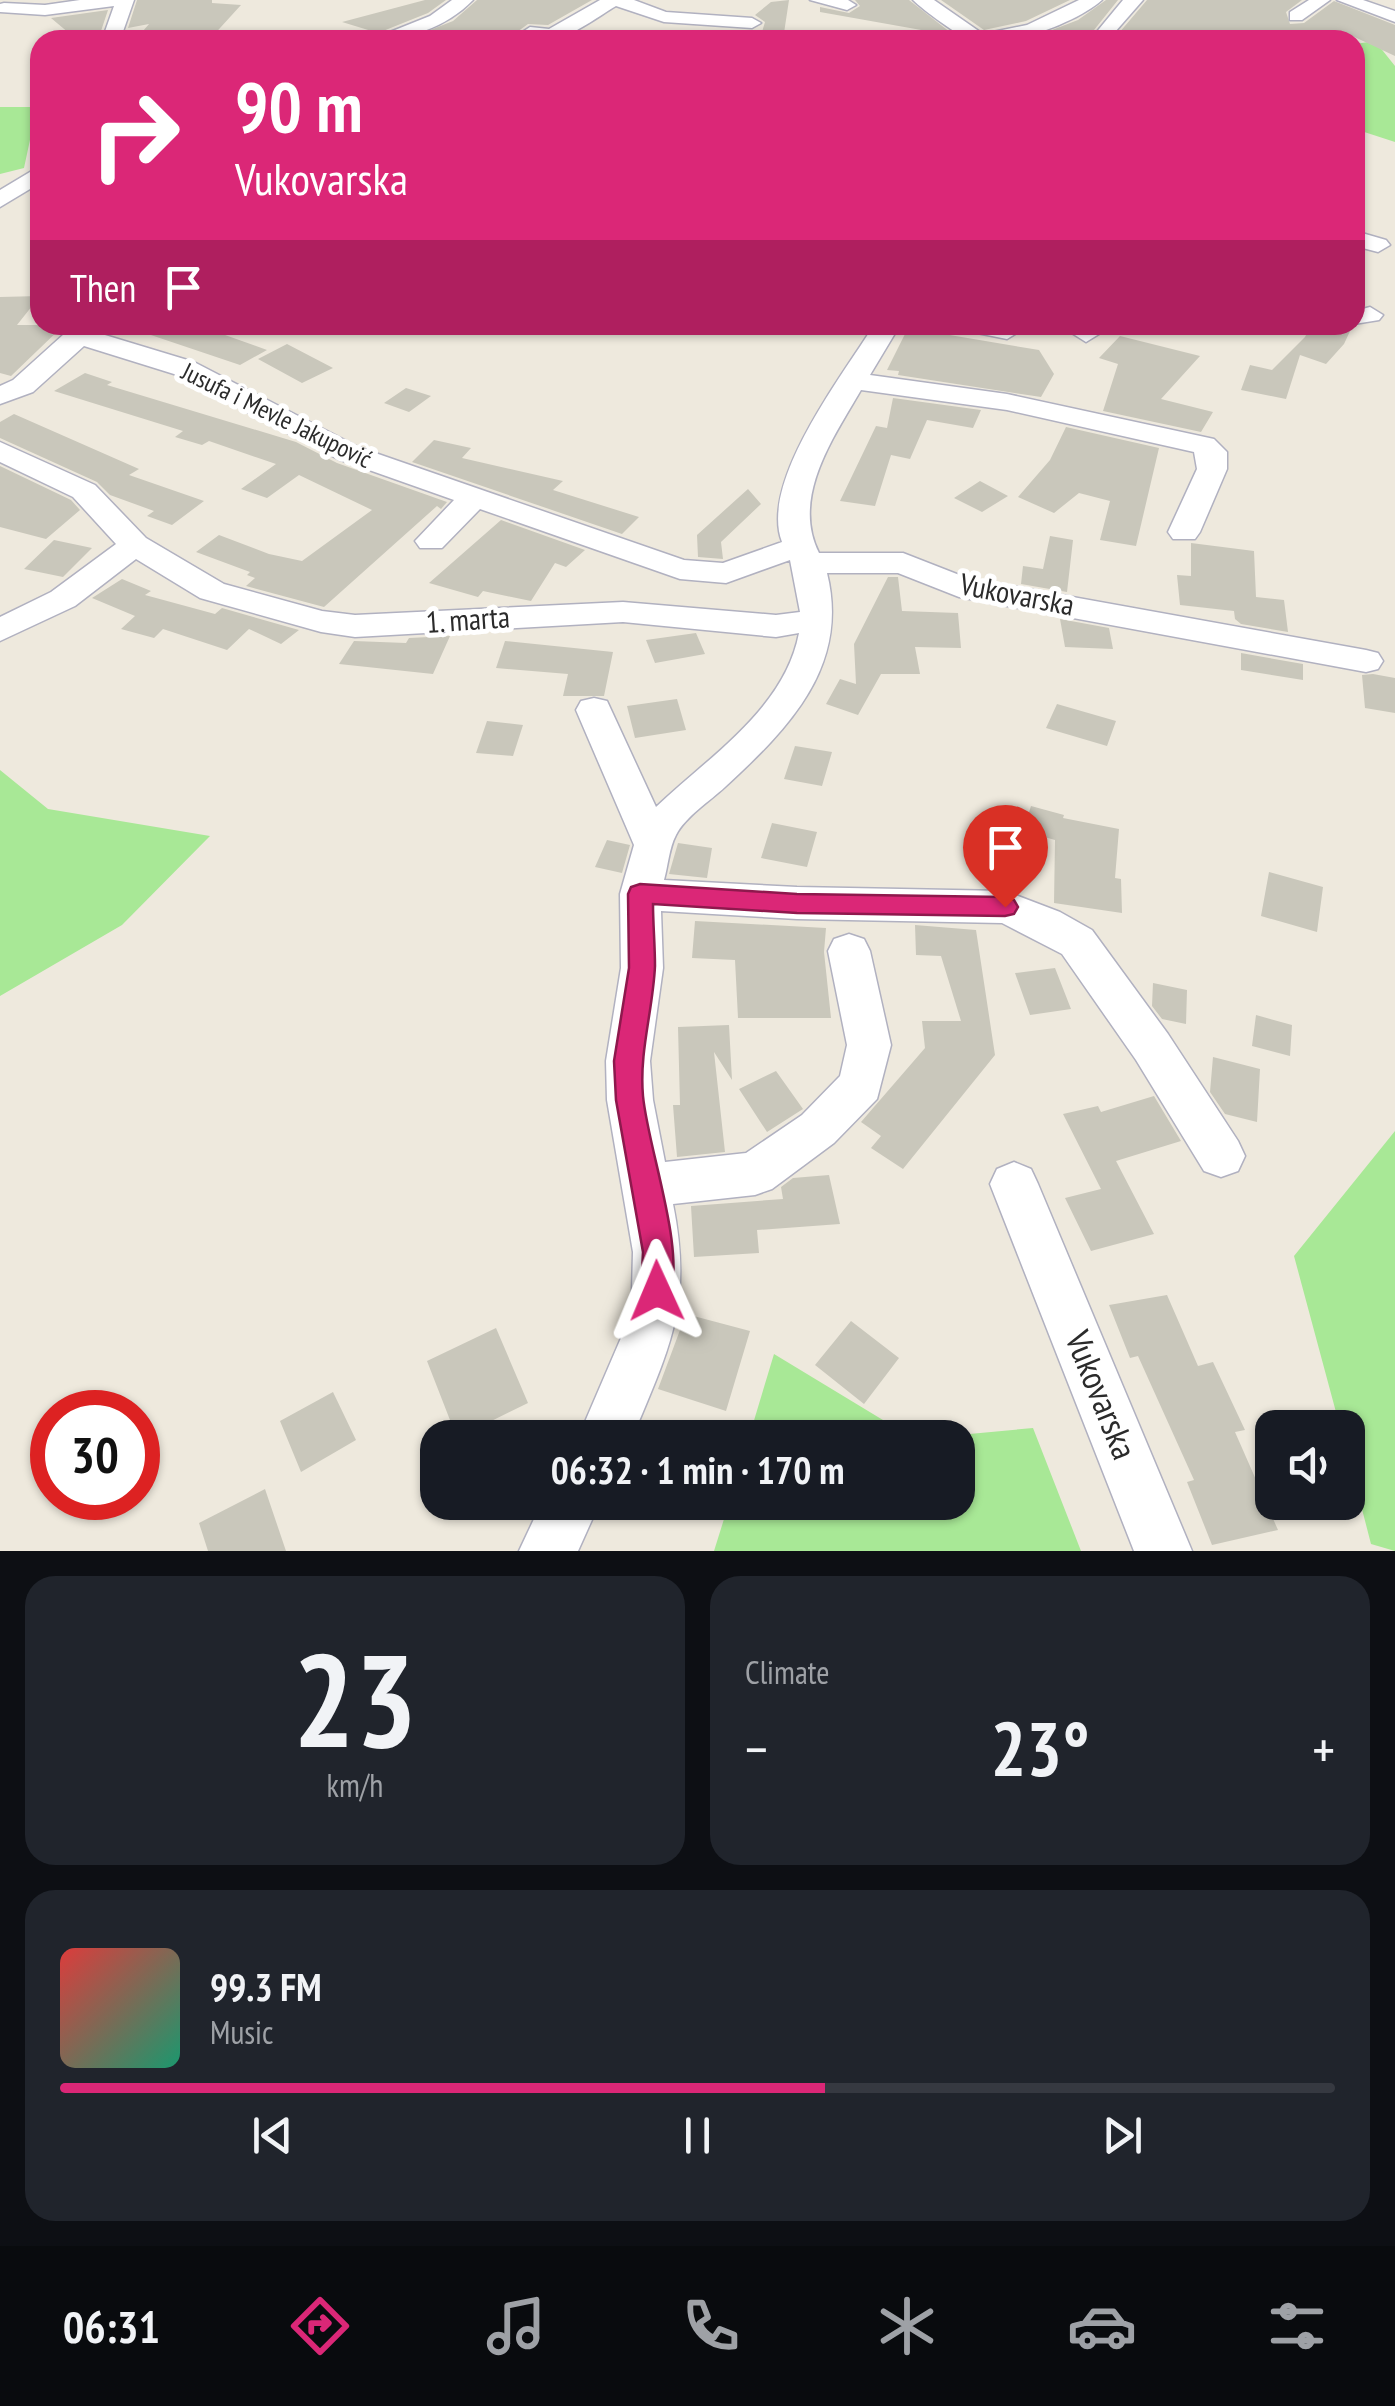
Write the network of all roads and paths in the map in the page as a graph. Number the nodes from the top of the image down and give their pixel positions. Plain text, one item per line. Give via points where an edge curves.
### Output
1 (123, 0) edge
2 (464, 0) edge
3 (615, 0) edge
4 (820, 0) edge
5 (922, 0) edge
6 (1093, 0) edge
7 (1134, 0) edge
8 (1321, 0) edge
9 (1346, 0) edge
10 (847, 5) dead end
11 (2, 13) edge
12 (1296, 16) dead end
13 (1395, 17) edge
14 (752, 23) dead end
15 (114, 30) edge
16 (408, 30) edge
17 (561, 30) edge
18 (970, 30) edge
19 (1033, 30) edge
20 (1111, 30) edge
21 (30, 180) edge
22 (0, 200) edge
23 (78, 335) edge
24 (96, 335) edge
25 (881, 335) edge
26 (855, 381) junction
27 (0, 396) edge
28 (0, 451) edge
29 (473, 499) junction
30 (1184, 532) dead end
31 (430, 541) dead end
32 (134, 544) junction
33 (803, 555) junction
34 (818, 620) junction
35 (0, 630) edge
36 (1366, 660) dead end
37 (594, 710) dead end
38 (652, 842) junction
39 (640, 894) junction
40 (850, 951) dead end
41 (1221, 1156) dead end
42 (1014, 1184) dead end
43 (646, 1186) junction
44 (613, 1420) edge
45 (563, 1520) edge
46 (548, 1551) edge
47 (1163, 1551) edge

1 - 11 street
1 - 15 street
2 - 16 street
3 - 14 street via 664,18
3 - 17 street
4 - 10 street
5 - 18 street
6 - 19 street
7 - 20 street
8 - 12 street
9 - 13 street
21 - 22 street
23 - 27 street via 22,386
24 - 29 street, Jusufa i Mevle Jakupović via 184,368 348,453
25 - 26 street
26 - 30 street via 1008,402 1204,445 1212,452 1212,469
26 - 33 street via 802,480 792,519
28 - 32 street, 1. marta via 84,491
29 - 31 street
29 - 33 street, Jusufa i Mevle Jakupović via 680,570 726,573
32 - 34 street, 1. marta via 212,591 355,626 624,612 776,626
32 - 35 street via 63,599
33 - 34 street
33 - 36 street, Vukovarska via 903,564 960,587
34 - 38 street via 794,686
37 - 38 street
38 - 39 street
39 - 41 street via 1005,907 1045,923 1078,942
39 - 43 street via 642,968 628,1061
40 - 43 street via 869,1045 860,1085 818,1129 755,1174
42 - 47 street, Vukovarska
43 - 44 street via 658,1252 657,1291 650,1332
45 - 46 street

